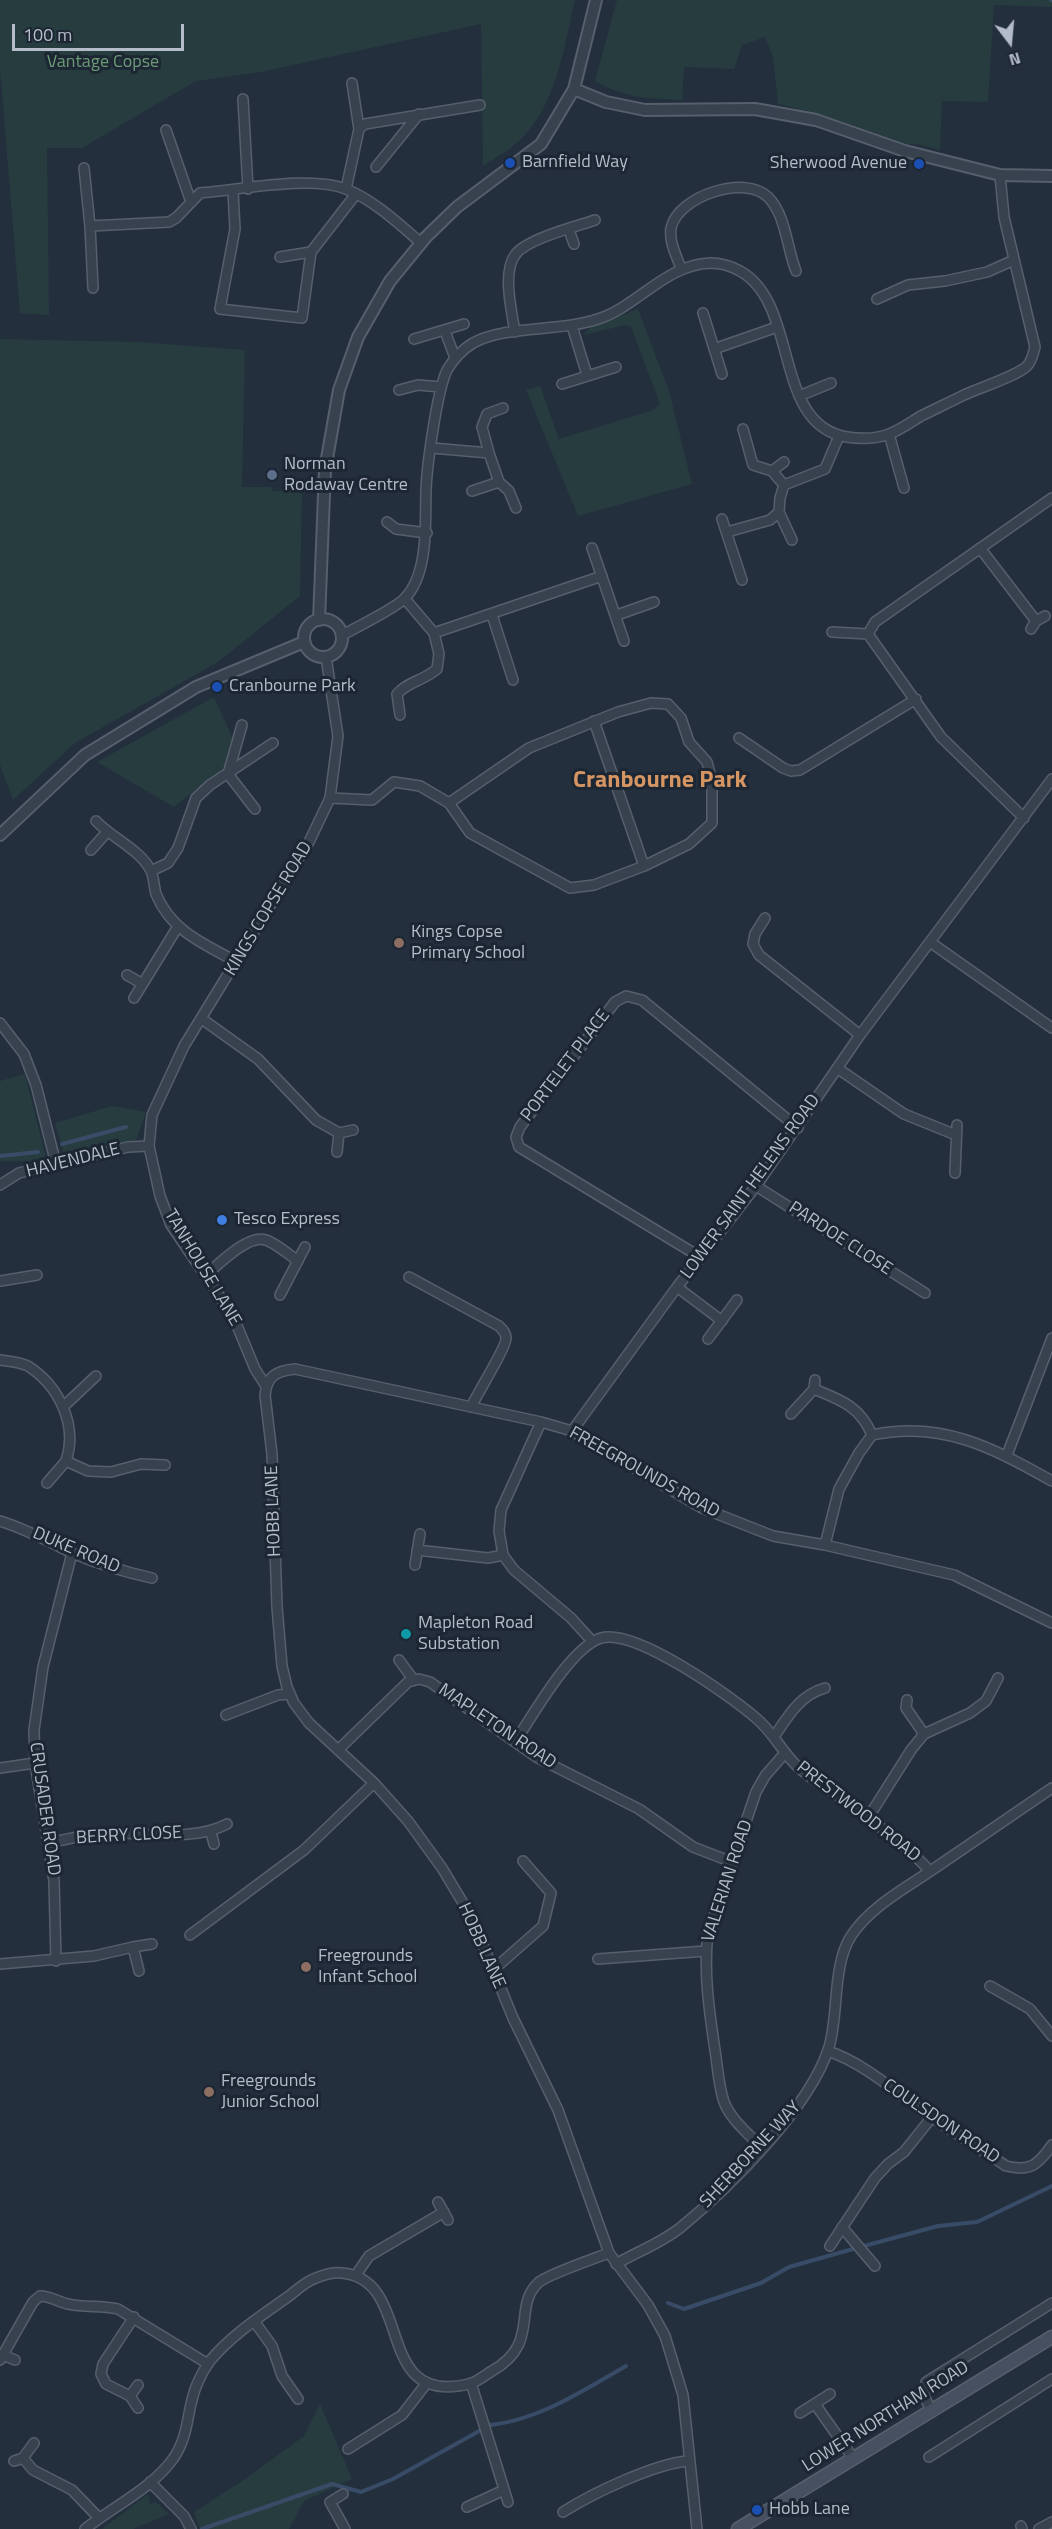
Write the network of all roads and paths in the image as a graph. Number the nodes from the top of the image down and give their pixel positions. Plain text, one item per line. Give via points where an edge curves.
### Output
1 (596, 2) edge
2 (352, 83) dead end
3 (574, 89) junction
4 (243, 99) dead end
5 (480, 105) dead end
6 (419, 114) junction
7 (359, 129) junction
8 (166, 130) dead end
9 (376, 167) dead end
10 (84, 168) dead end
11 (1000, 174) junction
12 (1052, 176) edge
13 (248, 189) junction
14 (346, 189) junction
15 (233, 190) junction
16 (356, 194) junction
17 (191, 202) junction
18 (595, 220) dead end
19 (90, 226) junction
20 (569, 230) junction
21 (421, 243) junction
22 (574, 244) dead end
23 (311, 252) junction
24 (790, 256) junction
25 (280, 257) dead end
26 (780, 259) dead end
27 (1014, 260) junction
28 (681, 268) junction
29 (796, 271) dead end
30 (93, 288) dead end
31 (877, 299) dead end
32 (704, 313) dead end
33 (464, 324) dead end
34 (572, 326) junction
35 (777, 327) junction
36 (445, 331) junction
37 (515, 332) junction
38 (414, 339) dead end
39 (714, 349) junction
40 (455, 358) junction
41 (616, 367) dead end
42 (722, 374) dead end
43 (587, 375) junction
44 (831, 383) dead end
45 (562, 384) dead end
46 (441, 387) junction
47 (399, 390) dead end
48 (799, 396) junction
49 (503, 408) dead end
50 (743, 429) dead end
51 (890, 434) junction
52 (839, 436) junction
53 (432, 448) junction
54 (489, 453) junction
55 (784, 462) dead end
56 (772, 471) junction
57 (499, 482) junction
58 (784, 485) junction
59 (904, 488) dead end
60 (472, 491) dead end
61 (1052, 498) edge
62 (516, 508) dead end
63 (779, 512) junction
64 (722, 519) dead end
65 (387, 522) dead end
66 (396, 529) junction
67 (426, 532) junction
68 (727, 532) junction
69 (387, 534) dead end
70 (792, 540) dead end
71 (592, 548) dead end
72 (980, 548) junction
73 (602, 576) junction
74 (742, 580) dead end
75 (405, 599) junction
76 (654, 602) dead end
77 (492, 615) junction
78 (617, 615) junction
79 (1045, 616) dead end
80 (319, 620) junction
81 (832, 632) dead end
82 (434, 633) junction
83 (868, 634) junction
84 (341, 636) junction
85 (624, 641) dead end
86 (304, 642) junction
87 (326, 657) junction
88 (513, 680) dead end
89 (916, 699) junction
90 (400, 715) dead end
91 (594, 721) junction
92 (242, 725) dead end
93 (738, 738) dead end
94 (273, 743) dead end
95 (228, 774) junction
96 (1052, 779) edge
97 (330, 798) junction
98 (449, 803) junction
99 (255, 809) dead end
100 (1023, 818) junction
101 (96, 821) dead end
102 (107, 832) junction
103 (0, 835) edge
104 (91, 850) dead end
105 (645, 866) junction
106 (151, 871) junction
107 (765, 918) dead end
108 (177, 928) junction
109 (930, 942) junction
110 (237, 962) junction
111 (127, 975) dead end
112 (141, 983) junction
113 (134, 998) dead end
114 (202, 1019) junction
115 (0, 1023) edge
116 (1052, 1028) edge
117 (860, 1035) junction
118 (837, 1068) junction
119 (957, 1125) dead end
120 (798, 1128) junction
121 (352, 1130) dead end
122 (339, 1133) junction
123 (956, 1136) junction
124 (149, 1146) junction
125 (337, 1152) dead end
126 (56, 1164) junction
127 (955, 1173) dead end
128 (0, 1185) edge
129 (756, 1186) junction
130 (305, 1247) dead end
131 (700, 1257) junction
132 (298, 1261) junction
133 (38, 1275) dead end
134 (206, 1275) junction
135 (415, 1277) dead end
136 (0, 1281) edge
137 (677, 1287) junction
138 (925, 1293) dead end
139 (280, 1295) dead end
140 (737, 1300) dead end
141 (722, 1321) junction
142 (1052, 1338) edge
143 (708, 1339) dead end
144 (0, 1360) edge
145 (96, 1376) dead end
146 (266, 1386) junction
147 (64, 1406) junction
148 (471, 1407) junction
149 (790, 1414) dead end
150 (541, 1422) junction
151 (572, 1431) junction
152 (872, 1435) junction
153 (1007, 1455) junction
154 (66, 1461) junction
155 (165, 1465) dead end
156 (1052, 1481) edge
157 (47, 1483) dead end
158 (0, 1521) edge
159 (420, 1534) dead end
160 (825, 1545) junction
161 (417, 1550) junction
162 (72, 1552) junction
163 (502, 1555) junction
164 (415, 1565) dead end
165 (152, 1578) dead end
166 (1052, 1623) edge
167 (592, 1641) junction
168 (399, 1660) dead end
169 (998, 1678) dead end
170 (413, 1679) junction
171 (811, 1681) dead end
172 (825, 1688) dead end
173 (814, 1691) junction
174 (290, 1694) junction
175 (907, 1700) dead end
176 (226, 1715) dead end
177 (924, 1734) junction
178 (774, 1737) junction
179 (515, 1742) junction
180 (338, 1750) junction
181 (785, 1753) junction
182 (35, 1763) junction
183 (0, 1768) edge
184 (374, 1783) junction
185 (1052, 1788) edge
186 (868, 1818) junction
187 (227, 1824) dead end
188 (211, 1832) junction
189 (48, 1843) junction
190 (214, 1844) dead end
191 (524, 1861) dead end
192 (732, 1863) junction
193 (930, 1871) junction
194 (190, 1935) dead end
195 (152, 1944) dead end
196 (134, 1947) junction
197 (706, 1951) junction
198 (598, 1959) dead end
199 (56, 1961) junction
200 (0, 1964) edge
201 (493, 1970) junction
202 (139, 1971) dead end
203 (990, 1986) dead end
204 (1052, 2036) edge
205 (828, 2050) junction
206 (932, 2117) junction
207 (1052, 2145) edge
208 (762, 2148) junction
209 (438, 2202) dead end
210 (842, 2227) junction
211 (830, 2246) dead end
212 (609, 2253) junction
213 (616, 2264) junction
214 (869, 2264) dead end
215 (356, 2275) junction
216 (1052, 2303) edge
217 (134, 2318) junction
218 (254, 2321) junction
219 (1052, 2337) edge
220 (2, 2357) edge
221 (15, 2360) dead end
222 (208, 2364) junction
223 (1052, 2379) edge
224 (471, 2383) junction
225 (426, 2384) junction
226 (138, 2385) dead end
227 (830, 2394) dead end
228 (130, 2396) junction
229 (298, 2399) dead end
230 (815, 2403) junction
231 (138, 2408) dead end
232 (931, 2410) junction
233 (800, 2414) dead end
234 (353, 2431) dead end
235 (359, 2441) junction
236 (34, 2443) dead end
237 (348, 2449) dead end
238 (929, 2457) dead end
239 (853, 2458) junction
240 (688, 2461) junction
241 (150, 2482) junction
242 (504, 2490) junction
243 (343, 2494) dead end
244 (508, 2502) dead end
245 (467, 2507) dead end
246 (563, 2512) dead end
247 (99, 2518) junction
248 (1052, 2522) edge
249 (85, 2529) edge
250 (191, 2529) edge
251 (345, 2529) edge
252 (697, 2529) edge
253 (738, 2529) edge
254 (1039, 2529) edge

1 - 3 street
2 - 7 street
3 - 11 street via 606,102 645,110 755,109 816,120 905,152
3 - 21 street via 541,144 457,207
4 - 13 street
5 - 6 street
6 - 7 street via 365,124
6 - 9 street
7 - 14 street
8 - 17 street
10 - 19 street
11 - 12 street
11 - 27 street
13 - 14 street via 308,183
13 - 15 street
14 - 16 street
15 - 17 street via 200,194
15 - 23 street via 235,229 220,309 302,318
16 - 21 street via 382,209
16 - 23 street
17 - 19 street via 169,222
18 - 20 street
19 - 30 street
20 - 22 street
20 - 37 street via 530,243 515,254 510,268 510,300
21 - 80 street via 379,299 358,337 339,390 325,470
23 - 25 street
24 - 26 street
24 - 28 street via 779,214 770,199 761,191 734,188 702,196 675,218 670,239
24 - 29 street
27 - 31 street via 987,272 908,285
27 - 51 street via 1035,347 1032,360 1024,369
28 - 34 street via 614,313
28 - 35 street via 713,263 727,265 751,278 768,298
32 - 39 street
33 - 36 street
34 - 37 street
34 - 43 street
35 - 39 street
35 - 48 street
36 - 38 street
36 - 40 street
37 - 40 street via 472,344
39 - 42 street
40 - 46 street
41 - 43 street
43 - 45 street
44 - 48 street
46 - 47 street
46 - 53 street
48 - 52 street via 816,422
49 - 54 street via 487,414 482,427
50 - 56 street via 753,465
51 - 52 street via 873,438
51 - 59 street
52 - 58 street via 825,469
53 - 54 street
53 - 67 street via 426,489
54 - 57 street
55 - 56 street
56 - 58 street
57 - 60 street
57 - 62 street via 509,491
58 - 63 street
61 - 72 street
63 - 68 street via 770,520
63 - 70 street
64 - 68 street
65 - 66 street
66 - 67 street
66 - 69 street
67 - 75 street via 414,584
68 - 74 street
71 - 73 street
72 - 79 street via 1033,625
72 - 83 street via 875,622
73 - 77 street
73 - 78 street
75 - 82 street
75 - 84 street
76 - 78 street
77 - 82 street
77 - 88 street
78 - 85 street
80 - 84 street via 332,622
80 - 86 street via 306,629
81 - 83 street
82 - 90 street via 439,654 437,669 397,694
83 - 89 street
84 - 87 street via 338,649
86 - 87 street via 313,654
86 - 103 street via 196,687 85,755
87 - 97 street, KINGS COPSE ROAD via 338,736
89 - 93 street via 800,770 783,768
89 - 100 street via 941,737
91 - 98 street via 529,748
91 - 105 street
91 - 105 street via 651,703 668,705 681,718 689,742 706,762 712,781 712,823 689,844
92 - 95 street
94 - 95 street
95 - 99 street
95 - 106 street via 196,798 178,848 168,864
96 - 100 street, LOWER SAINT HELENS ROAD
97 - 98 street via 372,800 394,782 420,786
97 - 110 street, KINGS COPSE ROAD via 309,842
98 - 105 street via 470,833 570,888 594,885
100 - 109 street, LOWER SAINT HELENS ROAD
101 - 102 street
102 - 104 street
102 - 106 street
106 - 108 street via 156,894
107 - 117 street via 753,944 759,955
108 - 110 street
108 - 112 street
109 - 116 street
109 - 117 street, LOWER SAINT HELENS ROAD
110 - 114 street, KINGS COPSE ROAD
111 - 112 street
112 - 113 street
114 - 122 street via 258,1059 316,1120
114 - 124 street, KINGS COPSE ROAD via 184,1046 157,1103
115 - 126 street via 24,1054
117 - 118 street, LOWER SAINT HELENS ROAD
118 - 120 street, LOWER SAINT HELENS ROAD
118 - 123 street via 904,1114
119 - 123 street
120 - 129 street, LOWER SAINT HELENS ROAD
120 - 131 street, PORTELET PLACE via 642,1000 626,996 615,1002 520,1127 516,1137 519,1147
121 - 122 street
122 - 125 street
123 - 127 street
124 - 126 street, HAVENDALE via 128,1147
124 - 134 street, TANHOUSE LANE via 171,1225
126 - 128 street, HAVENDALE via 19,1173
129 - 131 street, LOWER SAINT HELENS ROAD
129 - 138 street, PARDOE CLOSE
130 - 132 street
131 - 137 street, LOWER SAINT HELENS ROAD
132 - 134 street via 265,1239 254,1240 242,1245
132 - 139 street
133 - 136 street
134 - 146 street, TANHOUSE LANE via 233,1316
135 - 148 street via 504,1331 504,1349
137 - 141 street
137 - 151 street, LOWER SAINT HELENS ROAD
140 - 141 street
141 - 143 street
142 - 153 street
144 - 147 street via 26,1365 44,1380
145 - 147 street
146 - 148 street, FREEGROUNDS ROAD via 277,1372 295,1369
146 - 174 street, HOBB LANE via 281,1653
147 - 154 street via 69,1431
148 - 150 street, FREEGROUNDS ROAD
149 - 152 street via 815,1384 865,1418
150 - 151 street, FREEGROUNDS ROAD
150 - 163 street via 501,1510
151 - 160 street, FREEGROUNDS ROAD via 702,1508 773,1536
152 - 153 street via 897,1430 964,1437
152 - 160 street via 839,1488
153 - 156 street
154 - 155 street via 88,1471 111,1472 141,1464
154 - 157 street
158 - 162 street, DUKE ROAD
159 - 161 street
160 - 166 street, FREEGROUNDS ROAD via 954,1575
161 - 163 street via 488,1558
161 - 164 street
162 - 165 street, DUKE ROAD via 114,1569
162 - 182 street, CRUSADER ROAD via 43,1667 34,1730
163 - 167 street
167 - 178 street, PRESTWOOD ROAD via 615,1636 645,1646 748,1712
167 - 179 street via 567,1666
168 - 170 street
169 - 177 street via 986,1701 970,1713
170 - 179 street, MAPLETON ROAD via 430,1683
170 - 180 street
171 - 173 street
172 - 173 street
173 - 178 street via 796,1705
174 - 176 street
174 - 180 street, HOBB LANE via 309,1723
175 - 177 street via 906,1708
177 - 186 street
178 - 181 street, PRESTWOOD ROAD
179 - 192 street, MAPLETON ROAD via 538,1758 639,1809 693,1847
180 - 184 street, HOBB LANE
181 - 186 street, PRESTWOOD ROAD via 798,1767
181 - 192 street, VALERIAN ROAD via 756,1792
182 - 183 street
182 - 189 street, CRUSADER ROAD
184 - 194 street via 304,1850
184 - 201 street, HOBB LANE via 442,1868 472,1918
185 - 193 street, SHERBORNE WAY
186 - 193 street, PRESTWOOD ROAD via 908,1848
187 - 188 street, BERRY CLOSE
188 - 189 street, BERRY CLOSE via 160,1836 109,1833
188 - 190 street
189 - 199 street, CRUSADER ROAD via 54,1881
191 - 201 street via 551,1893 543,1926
192 - 197 street, VALERIAN ROAD via 708,1933
193 - 205 street, SHERBORNE WAY via 879,1907 850,1938 841,1966
195 - 196 street
196 - 199 street
196 - 202 street
197 - 198 street
197 - 208 street, VALERIAN ROAD via 724,2102
199 - 200 street
201 - 212 street, HOBB LANE via 558,2110
203 - 204 street via 1030,2009
205 - 206 street, COULSDON ROAD via 865,2069
205 - 208 street, SHERBORNE WAY via 807,2093
206 - 207 street, COULSDON ROAD via 1006,2166 1018,2169 1032,2167
206 - 210 street via 904,2152 875,2178
208 - 213 street, SHERBORNE WAY via 678,2229
209 - 215 street via 446,2216 369,2256
210 - 211 street
210 - 214 street
212 - 213 street, HOBB LANE
212 - 224 street via 539,2282 531,2293 519,2348 504,2364
213 - 240 street, HOBB LANE via 648,2305 665,2336 683,2395
215 - 218 street via 339,2273 314,2278
215 - 225 street via 383,2302 405,2362 412,2374
216 - 232 street via 926,2382 924,2396
217 - 220 street via 118,2308 69,2305 40,2296
217 - 222 street
217 - 228 street via 100,2374 106,2384
218 - 222 street
218 - 229 street via 272,2346 282,2376
219 - 232 main road, LOWER NORTHAM ROAD
220 - 221 street
222 - 241 street via 197,2385 184,2441
223 - 238 street
224 - 225 street
224 - 242 street
225 - 235 street via 402,2415
226 - 228 street
227 - 230 street
228 - 231 street
230 - 233 street
230 - 239 street
232 - 239 main road, LOWER NORTHAM ROAD
234 - 235 street
235 - 237 street
236 - 247 street via 19,2459 72,2490
239 - 253 main road, LOWER NORTHAM ROAD
240 - 246 street via 668,2463 583,2499
240 - 252 street, HOBB LANE
241 - 247 street
241 - 250 street via 184,2516
242 - 244 street
242 - 245 street
243 - 251 street via 330,2502
247 - 249 street
248 - 254 street

